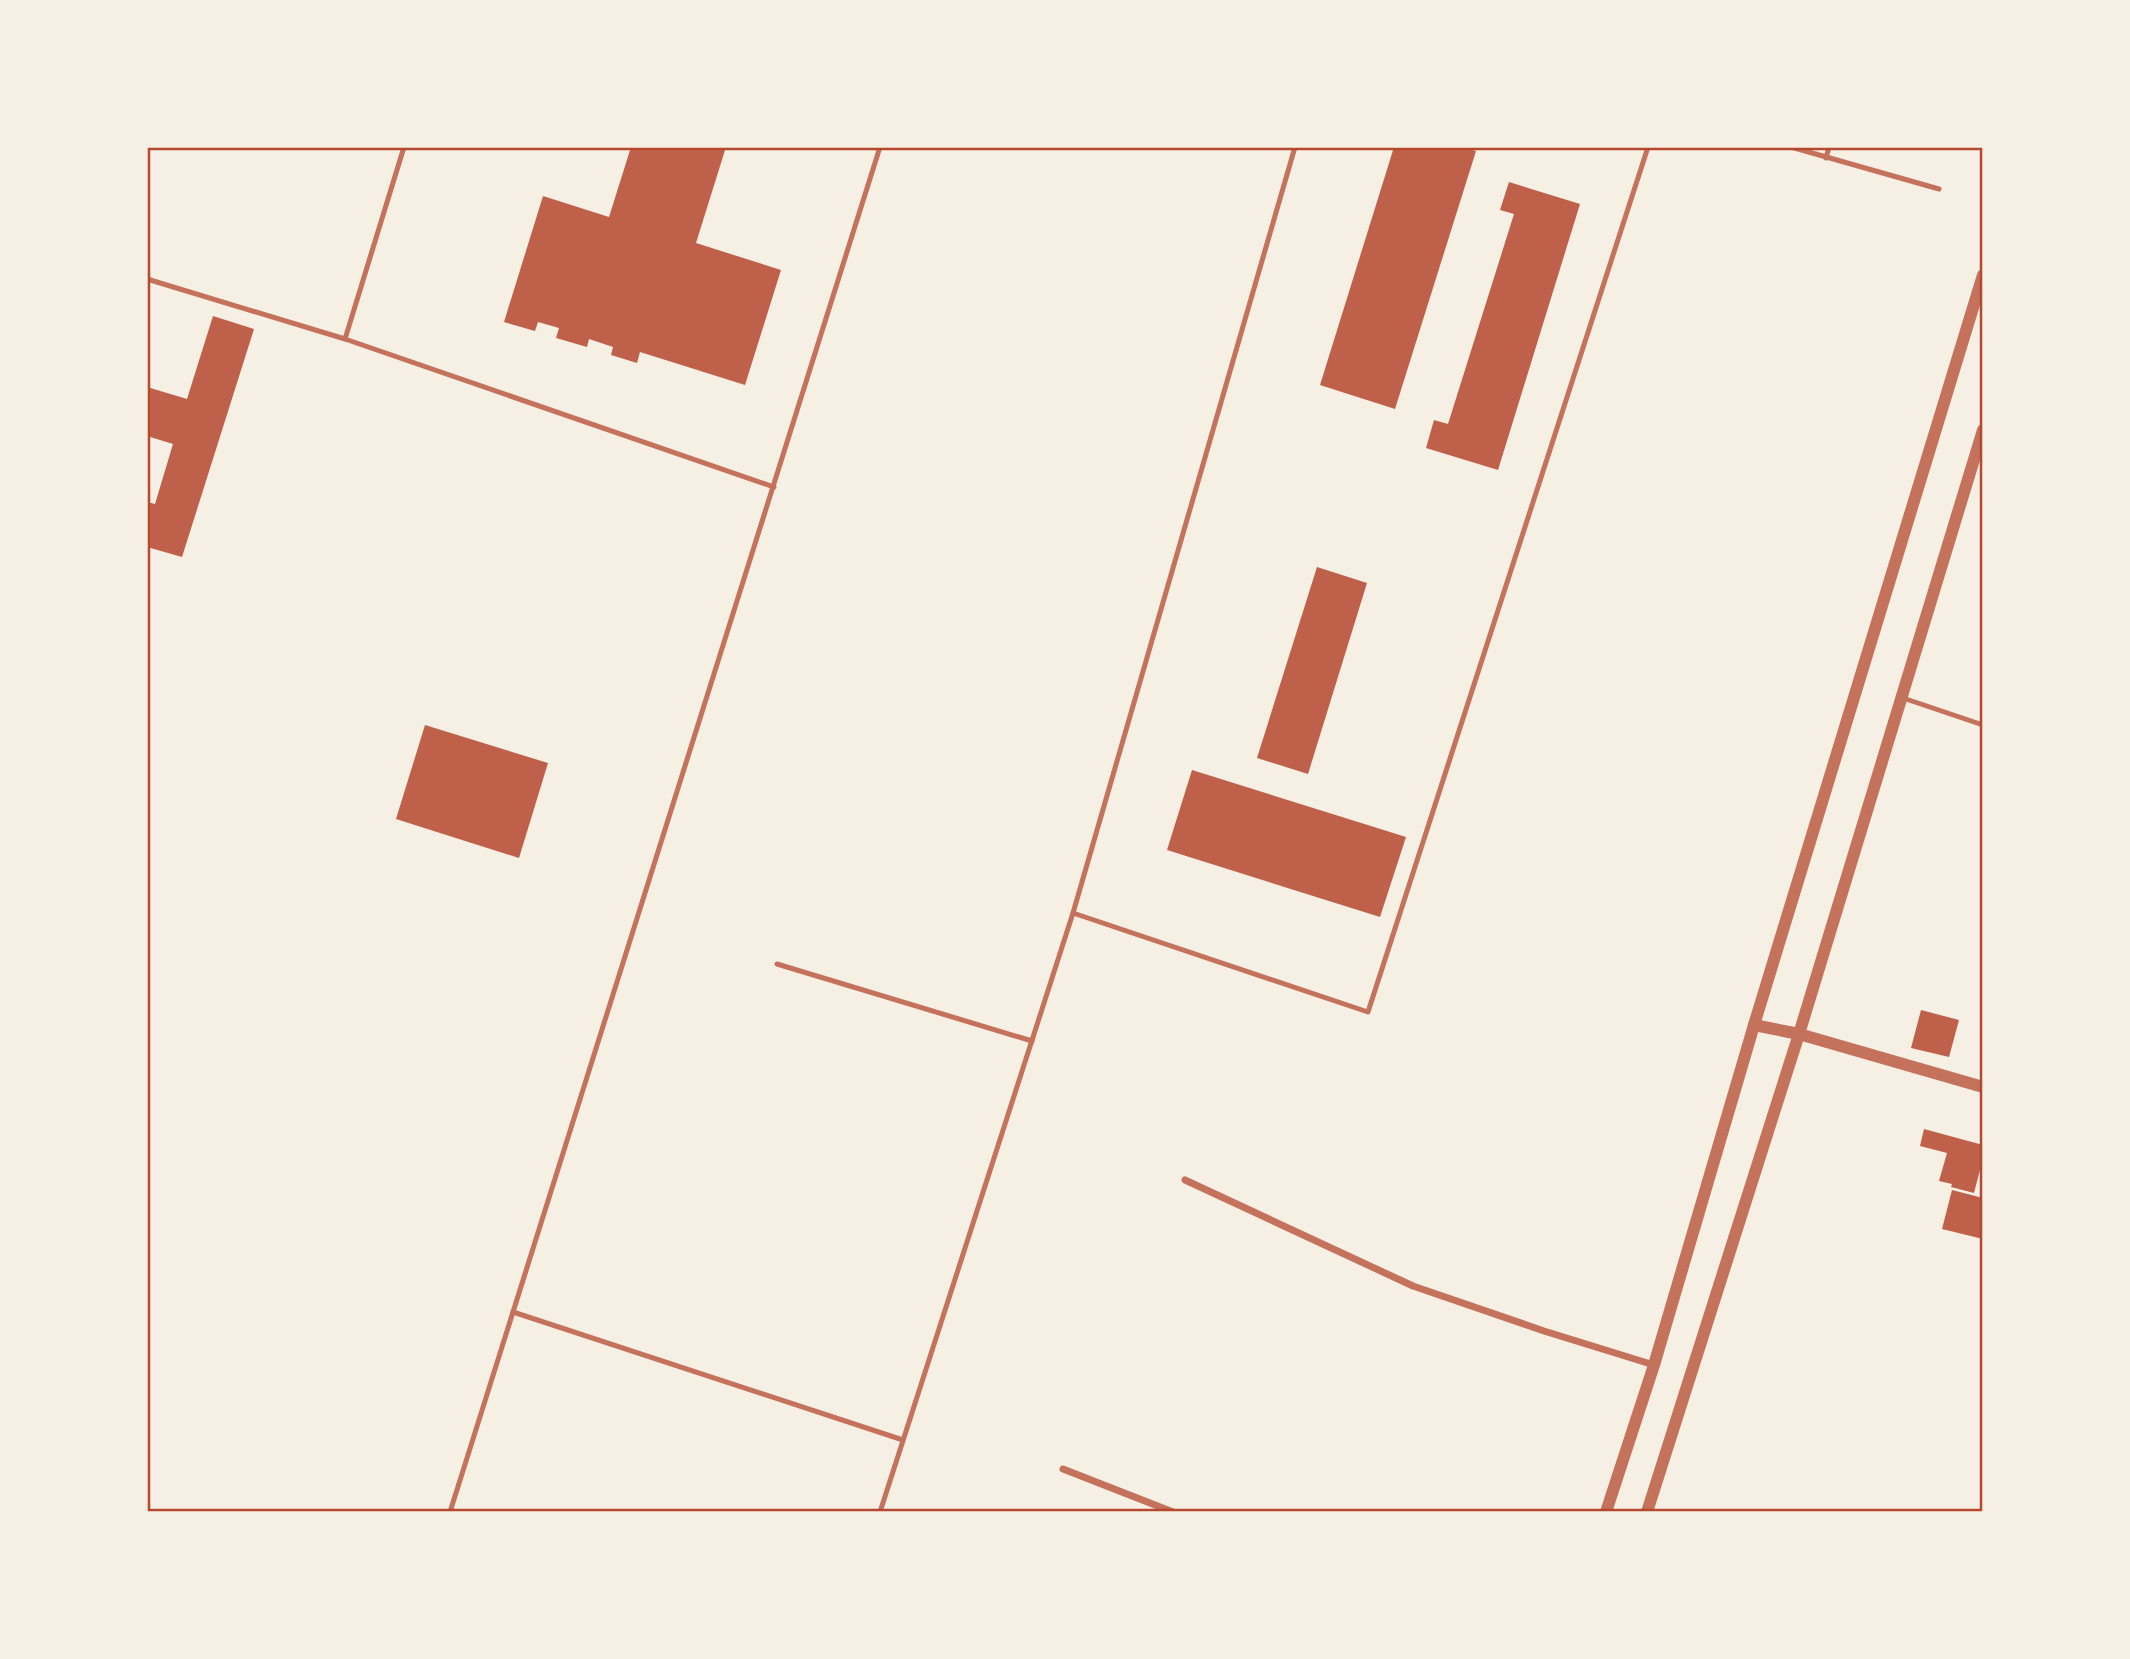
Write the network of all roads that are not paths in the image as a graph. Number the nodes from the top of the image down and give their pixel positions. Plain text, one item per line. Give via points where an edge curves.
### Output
1 (404, 147) edge
2 (880, 147) edge
3 (1295, 147) edge
4 (1648, 147) edge
5 (1791, 147) edge
6 (1829, 147) edge
7 (1826, 158) junction
8 (1939, 190) dead end
9 (1983, 275) edge
10 (147, 279) edge
11 (345, 339) junction
12 (1983, 430) edge
13 (774, 486) junction
14 (1900, 698) junction
15 (1983, 725) edge
16 (1073, 914) junction
17 (777, 964) dead end
18 (1754, 1025) junction
19 (1799, 1034) junction
20 (1032, 1041) junction
21 (1983, 1087) edge
22 (1185, 1180) dead end
23 (513, 1312) junction
24 (1654, 1365) junction
25 (903, 1440) junction
26 (1063, 1469) dead end
27 (450, 1512) edge
28 (880, 1512) edge
29 (1173, 1512) edge
30 (1606, 1512) edge
31 (1647, 1512) edge

1 - 11 lane
2 - 13 lane
3 - 16 lane
4 - 16 lane via 1368,1012
5 - 7 lane
6 - 7 lane
7 - 8 lane
9 - 18 street
10 - 11 lane
11 - 13 lane
12 - 14 street
13 - 23 lane
14 - 15 lane
14 - 19 street
16 - 20 lane
17 - 20 lane
18 - 19 street
18 - 24 street
19 - 21 street
19 - 31 street
20 - 25 lane
22 - 24 street via 1413,1286
23 - 25 lane
23 - 27 lane
24 - 30 street
25 - 28 lane
26 - 29 street

